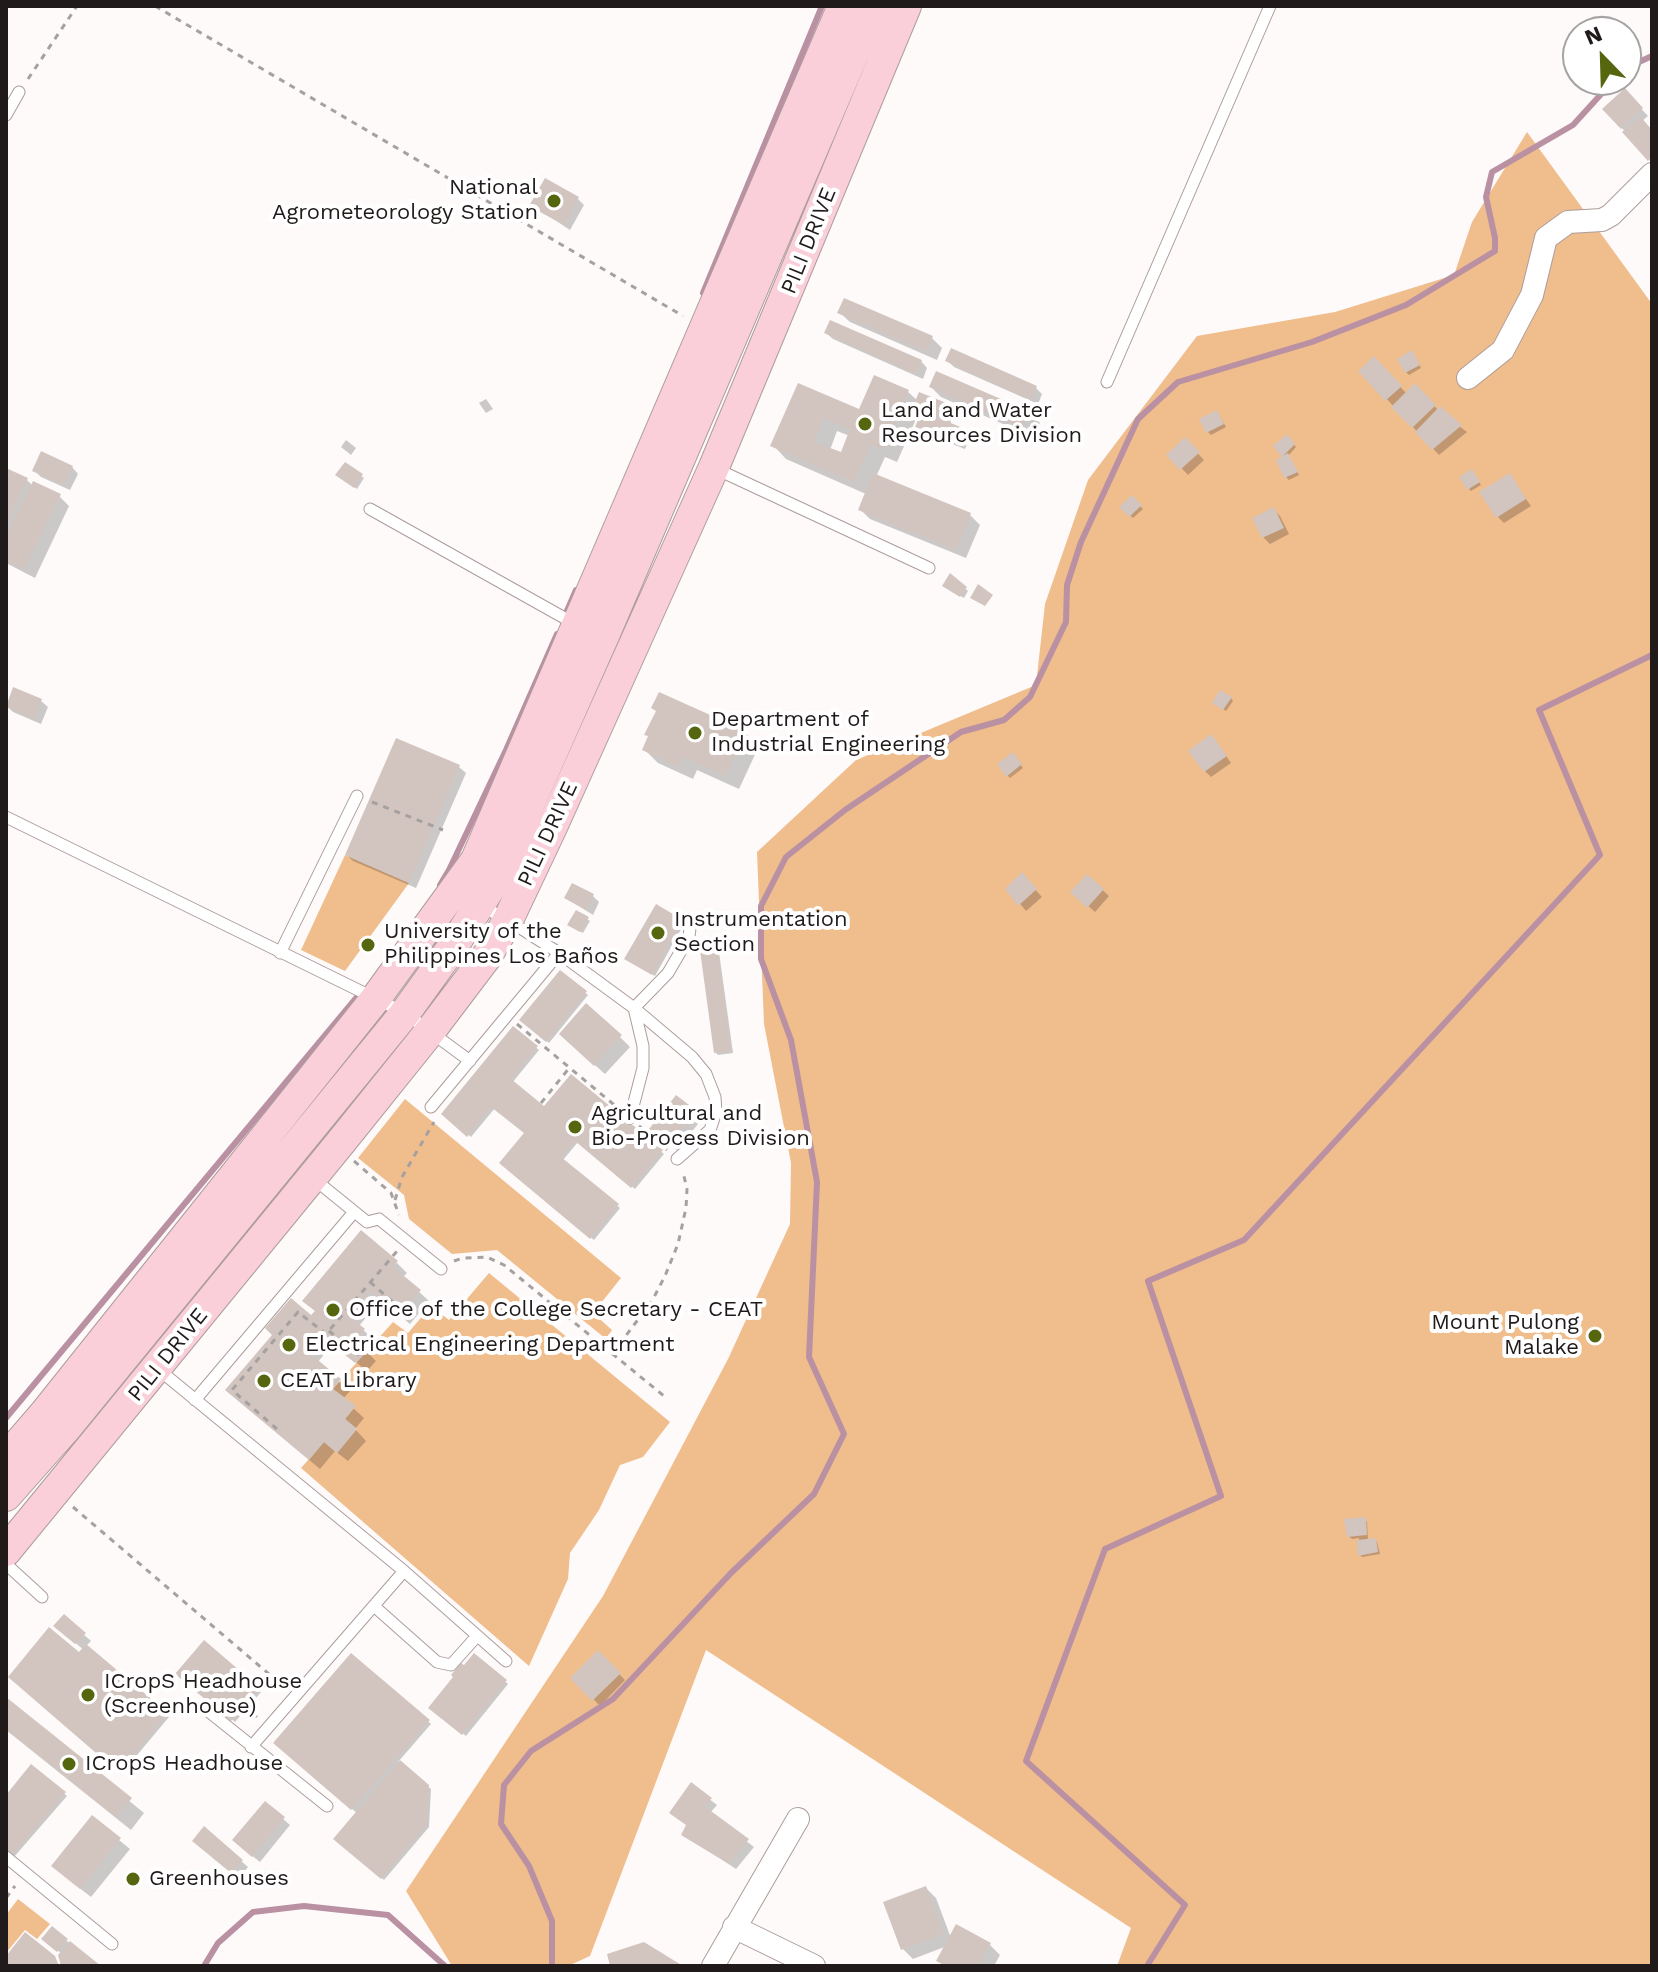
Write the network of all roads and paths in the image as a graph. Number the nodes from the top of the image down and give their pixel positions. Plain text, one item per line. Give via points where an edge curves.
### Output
1 (77, 6) edge
2 (155, 6) edge
3 (843, 6) edge
4 (874, 6) edge
5 (906, 6) edge
6 (1270, 6) edge
7 (19, 92) joint
8 (6, 115) edge
9 (1652, 174) edge
10 (679, 313) dead end
11 (1468, 378) dead end
12 (1107, 382) dead end
13 (714, 467) junction
14 (370, 509) dead end
15 (929, 568) dead end
16 (576, 624) junction
17 (631, 652) junction
18 (357, 796) joint
19 (6, 817) edge
20 (443, 830) dead end
21 (467, 900) junction
22 (508, 920) junction
23 (690, 928) dead end
24 (280, 953) junction
25 (559, 953) junction
26 (364, 992) junction
27 (634, 1008) junction
28 (405, 1013) junction
29 (506, 1017) junction
30 (431, 1030) junction
31 (470, 1061) junction
32 (570, 1067) junction
33 (435, 1103) joint
34 (541, 1103) dead end
35 (630, 1118) junction
36 (351, 1159) dead end
37 (677, 1159) junction
38 (313, 1178) junction
39 (395, 1200) junction
40 (354, 1212) junction
41 (402, 1238) junction
42 (441, 1269) joint
43 (370, 1282) junction
44 (401, 1309) dead end
45 (329, 1331) junction
46 (612, 1354) junction
47 (359, 1355) dead end
48 (157, 1368) junction
49 (664, 1396) dead end
50 (195, 1400) junction
51 (277, 1429) dead end
52 (6, 1458) edge
53 (6, 1496) edge
54 (70, 1504) dead end
55 (8, 1548) edge
56 (404, 1571) junction
57 (42, 1597) dead end
58 (375, 1607) junction
59 (477, 1636) junction
60 (506, 1661) dead end
61 (295, 1697) junction
62 (203, 1707) dead end
63 (251, 1747) junction
64 (327, 1806) dead end
65 (798, 1819) dead end
66 (6, 1857) edge
67 (734, 1927) junction
68 (112, 1944) dead end
69 (713, 1966) edge
70 (814, 1966) edge

1 - 7 path
2 - 10 path
3 - 16 street
4 - 16 street
5 - 13 street, PILI DRIVE
6 - 12 lane
7 - 8 lane
9 - 11 street via 1611,215 1568,222 1546,238 1532,295 1503,350
13 - 15 lane
13 - 17 street, PILI DRIVE
14 - 16 lane
16 - 17 lane
16 - 21 street via 497,877
17 - 22 street, PILI DRIVE
18 - 20 path
18 - 24 lane
19 - 24 lane
21 - 22 lane
21 - 26 street
21 - 28 street
22 - 25 lane
22 - 30 street, PILI DRIVE
23 - 27 lane via 668,973
24 - 26 lane
25 - 27 lane
25 - 29 lane
26 - 28 lane
26 - 52 street
27 - 35 lane via 643,1068
27 - 37 lane via 692,1057 715,1097 710,1130
28 - 30 lane
28 - 53 street
29 - 31 lane
29 - 32 path
30 - 31 lane
30 - 38 street, PILI DRIVE
31 - 33 lane
32 - 34 path
32 - 35 path
33 - 39 path via 431,1130 402,1177
35 - 37 path
36 - 39 path
37 - 46 path via 687,1189 678,1244 652,1301
38 - 40 lane
38 - 48 street, PILI DRIVE
39 - 41 path
40 - 41 lane via 367,1222 379,1219
40 - 50 lane
41 - 42 lane
41 - 43 path
42 - 46 path via 463,1258 497,1261
43 - 44 path
43 - 45 path
45 - 47 path
45 - 51 path via 326,1334 298,1312 232,1390
46 - 49 path
48 - 50 lane
48 - 55 street, PILI DRIVE
50 - 56 lane
54 - 61 path
55 - 57 lane
56 - 58 lane
56 - 59 lane
58 - 59 lane via 437,1662 451,1665
58 - 61 lane
59 - 60 lane
61 - 63 lane
62 - 63 lane
63 - 64 lane
65 - 67 street
66 - 68 lane
67 - 69 street
67 - 70 street

